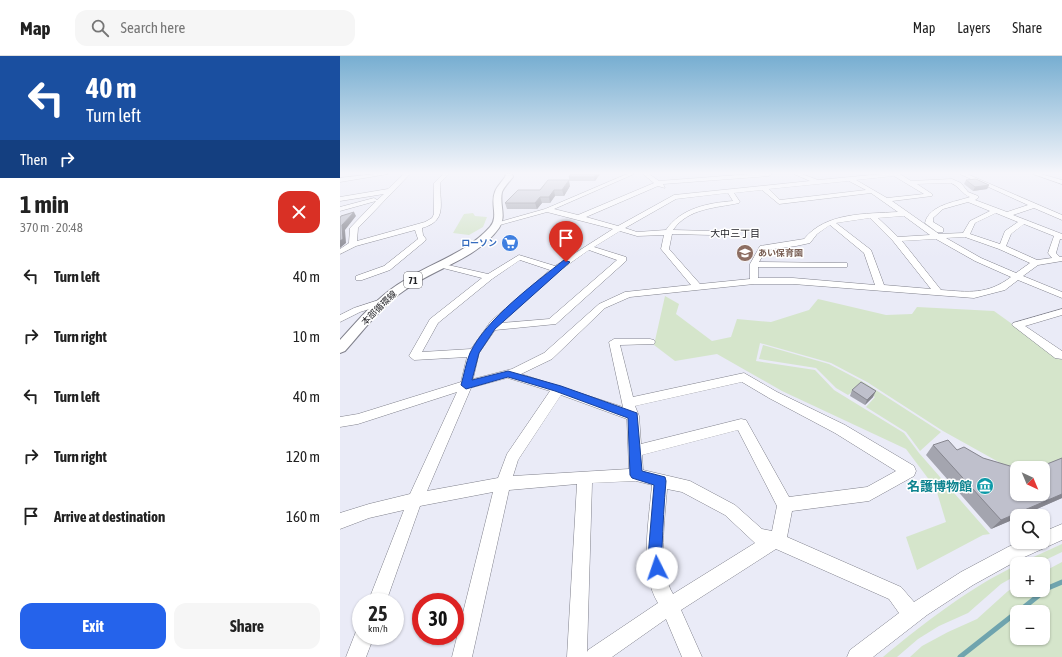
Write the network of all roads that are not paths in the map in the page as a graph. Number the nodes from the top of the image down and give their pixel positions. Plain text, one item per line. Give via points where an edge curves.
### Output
1 (367, 202) edge
2 (378, 202) edge
3 (437, 202) edge
4 (498, 202) edge
5 (566, 202) edge
6 (614, 202) edge
7 (665, 202) edge
8 (737, 202) edge
9 (889, 202) edge
10 (963, 202) edge
11 (975, 202) edge
12 (1024, 202) edge
13 (1033, 206) junction
14 (340, 209) edge
15 (547, 210) junction
16 (995, 211) junction
17 (904, 214) junction
18 (1006, 215) junction
19 (530, 216) junction
20 (872, 216) junction
21 (579, 217) junction
22 (1062, 218) edge
23 (498, 219) junction
24 (830, 222) junction
25 (1023, 222) junction
26 (418, 228) junction
27 (618, 228) junction
28 (669, 232) junction
29 (712, 234) dead end
30 (947, 235) junction
31 (966, 235) junction
32 (936, 236) junction
33 (1060, 236) edge
34 (896, 239) junction
35 (353, 244) junction
36 (588, 247) junction
37 (1002, 247) junction
38 (340, 252) edge
39 (1060, 259) edge
40 (1036, 263) junction
41 (754, 264) junction
42 (442, 265) junction
43 (844, 265) dead end
44 (556, 269) junction
45 (489, 277) junction
46 (1018, 277) junction
47 (359, 278) dead end
48 (754, 281) junction
49 (698, 287) junction
50 (880, 287) junction
51 (939, 293) junction
52 (1062, 294) edge
53 (382, 302) junction
54 (1062, 312) edge
55 (340, 319) edge
56 (492, 327) junction
57 (650, 342) dead end
58 (340, 348) edge
59 (474, 353) junction
60 (1062, 354) edge
61 (508, 374) junction
62 (466, 385) junction
63 (558, 389) junction
64 (628, 403) junction
65 (633, 416) junction
66 (340, 422) edge
67 (636, 451) junction
68 (636, 475) junction
69 (585, 477) junction
70 (660, 481) junction
71 (504, 484) junction
72 (415, 500) junction
73 (785, 505) junction
74 (340, 521) edge
75 (1062, 532) edge
76 (1050, 537) edge
77 (775, 540) junction
78 (1021, 549) edge
79 (380, 593) edge
80 (670, 606) junction
81 (912, 614) junction
82 (361, 645) edge
83 (356, 657) edge
84 (462, 657) edge
85 (577, 657) edge
86 (595, 657) edge
87 (692, 657) edge
88 (857, 657) edge

1 - 14 street
2 - 35 street via 354,228
3 - 26 street via 435,219
4 - 23 main road
5 - 15 street
6 - 21 street
7 - 27 street
8 - 28 street via 698,209 678,220
9 - 17 street
10 - 30 street via 941,208 930,217 929,223
11 - 16 street
12 - 13 street
13 - 18 street
13 - 22 street
15 - 19 street
15 - 21 street
16 - 18 street
16 - 31 street via 972,222
17 - 20 street
17 - 32 street
18 - 25 street
19 - 23 street
19 - 23 street
20 - 24 street
20 - 34 street
21 - 27 street
23 - 42 main road, 本部循環線 / 71 via 478,243
24 - 41 street via 814,232 807,241 764,248
24 - 50 street via 868,252
25 - 33 street
25 - 37 street via 1008,233
26 - 35 street
26 - 47 street via 422,239 387,268
27 - 28 street via 637,234
27 - 36 street
28 - 29 street
28 - 49 street via 665,249
30 - 31 street
30 - 32 street
31 - 37 street
32 - 34 street
32 - 46 street via 963,252
33 - 39 street via 1052,253
34 - 51 street
35 - 38 street
36 - 44 street
36 - 56 street via 623,260 552,322
37 - 40 street
39 - 40 street
40 - 46 street
41 - 43 street
41 - 48 street
42 - 45 street
42 - 53 main road, 本部循環線 / 71 via 410,281
44 - 45 street via 519,257
44 - 56 street
45 - 59 street via 434,321 414,356
46 - 51 street via 1002,288 987,293
46 - 52 street
48 - 49 street
48 - 50 street via 793,280
49 - 61 street via 628,294 613,300 602,306 548,356
50 - 51 street
53 - 55 street
53 - 58 main road, 本部循環線 / 71
54 - 60 street via 1017,325 1059,355
56 - 59 street
57 - 64 street via 614,342
59 - 62 street
61 - 62 street
61 - 63 street
62 - 66 street via 358,419
62 - 72 street
63 - 65 street
63 - 71 street via 512,458
64 - 65 street
64 - 73 street via 744,377 772,395 840,429 909,471 868,494
65 - 67 street
67 - 68 street
67 - 73 street via 741,424
68 - 69 street
68 - 70 street
69 - 71 street
69 - 85 street
70 - 77 street via 685,486 712,499 730,510 758,536
70 - 80 street via 655,557 660,590
71 - 72 street
71 - 84 street
72 - 74 street
72 - 79 street
73 - 77 street via 780,535
75 - 76 street
77 - 80 street
77 - 81 street via 895,593
78 - 81 street
80 - 86 street
80 - 87 street
81 - 88 street
82 - 83 street

